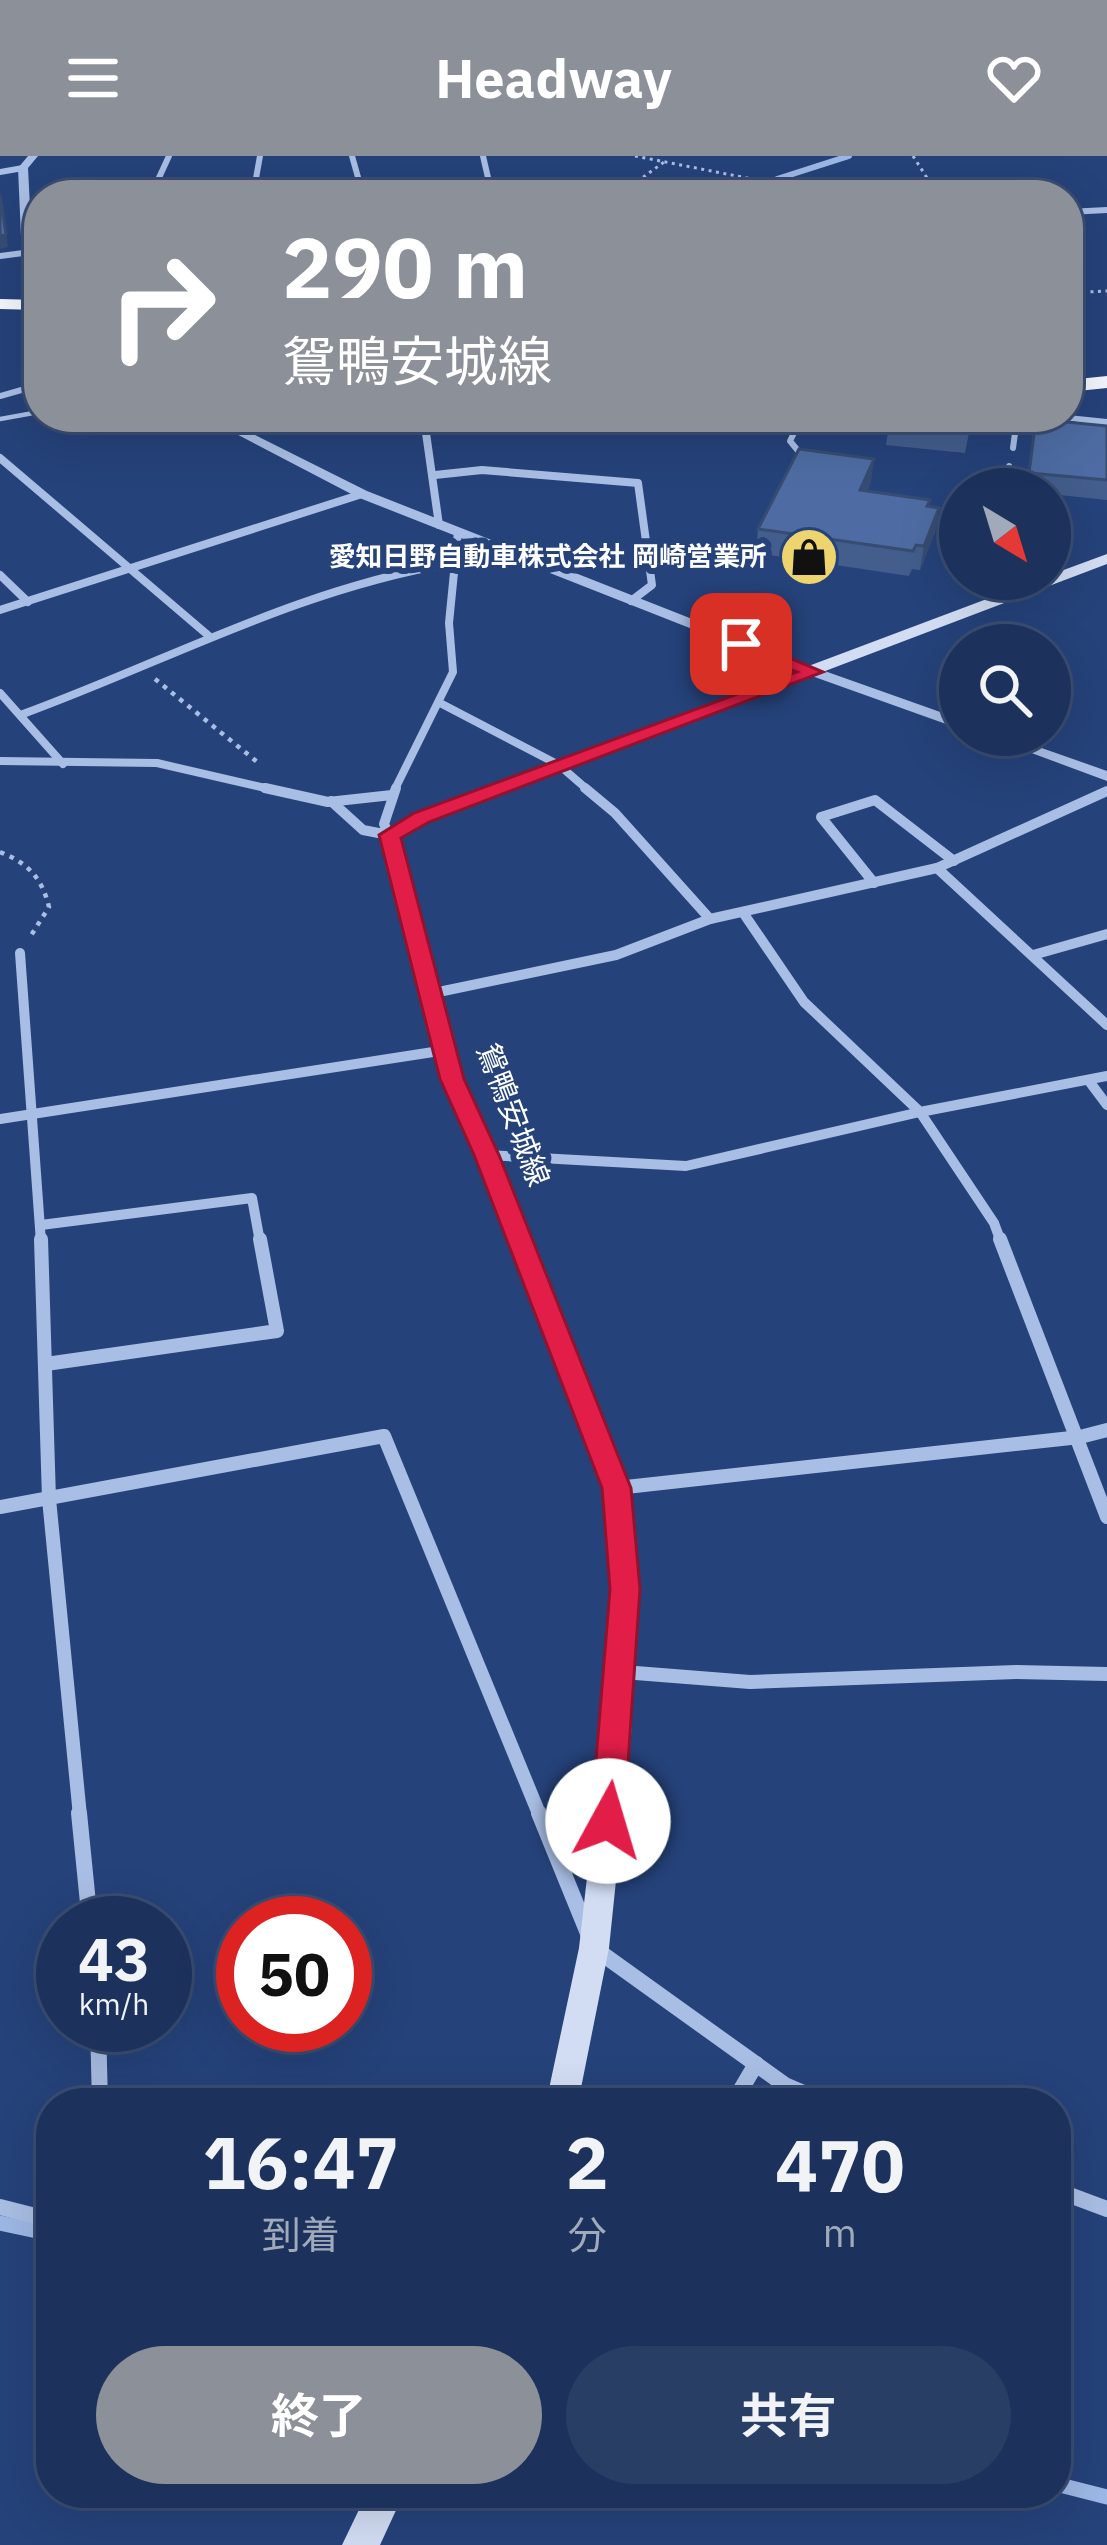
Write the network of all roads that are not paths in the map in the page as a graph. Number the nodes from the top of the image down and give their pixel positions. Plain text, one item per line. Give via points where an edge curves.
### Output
1 (33, 156) edge
2 (22, 168) junction
3 (0, 172) edge
4 (24, 185) edge
5 (240, 432) edge
6 (426, 432) edge
7 (794, 432) edge
8 (1016, 432) edge
9 (1013, 448) dead end
10 (0, 458) edge
11 (807, 462) edge
12 (17, 473) junction
13 (435, 475) junction
14 (0, 478) edge
15 (362, 494) junction
16 (439, 525) junction
17 (458, 532) junction
18 (1107, 559) edge
19 (452, 563) junction
20 (131, 568) junction
21 (0, 575) edge
22 (631, 601) junction
23 (28, 602) junction
24 (0, 610) edge
25 (209, 636) junction
26 (814, 672) junction
27 (0, 693) edge
28 (440, 703) junction
29 (23, 714) junction
30 (939, 717) edge
31 (1050, 756) edge
32 (0, 761) edge
33 (63, 764) junction
34 (559, 765) junction
35 (1107, 776) edge
36 (1107, 791) edge
37 (392, 795) junction
38 (331, 801) junction
39 (389, 835) junction
40 (954, 861) junction
41 (937, 868) junction
42 (874, 883) junction
43 (744, 914) junction
44 (710, 919) junction
45 (1107, 934) edge
46 (20, 953) road end
47 (1033, 955) junction
48 (429, 994) junction
49 (1107, 1025) edge
50 (446, 1050) junction
51 (1107, 1076) edge
52 (1089, 1081) junction
53 (1107, 1106) edge
54 (920, 1112) junction
55 (32, 1114) junction
56 (0, 1119) edge
57 (487, 1155) junction
58 (41, 1225) junction
59 (46, 1364) junction
60 (1107, 1430) edge
61 (1080, 1437) junction
62 (616, 1488) junction
63 (49, 1499) junction
64 (0, 1507) edge
65 (1107, 1517) edge
66 (621, 1671) junction
67 (1107, 1674) edge
68 (87, 1896) edge
69 (594, 1948) junction
70 (99, 2052) edge
71 (756, 2064) junction
72 (100, 2088) edge
73 (565, 2088) edge
74 (742, 2088) edge
75 (792, 2088) edge
76 (1071, 2196) edge
77 (0, 2207) edge
78 (1107, 2209) edge
79 (36, 2216) edge
80 (378, 2508) edge
81 (360, 2545) edge

1 - 2 street
2 - 3 street
2 - 4 street
5 - 15 street
6 - 13 street
7 - 11 lane via 790,441
8 - 9 lane
10 - 12 street
12 - 14 street
12 - 20 street
13 - 16 street
13 - 22 street via 482,470 638,483 652,585
15 - 16 street
15 - 20 street
16 - 17 street
17 - 19 street
17 - 22 street
18 - 26 main road
19 - 25 street via 371,577
19 - 28 street via 453,672
20 - 23 street
20 - 25 street
21 - 23 street
22 - 26 street
23 - 24 street
25 - 29 street
26 - 30 street
26 - 34 main road
27 - 29 street
28 - 34 street
28 - 37 street
29 - 33 street
31 - 35 street
32 - 33 street
33 - 38 street via 157,763
34 - 39 main road
34 - 44 street via 615,813
36 - 40 street
37 - 38 street
37 - 39 street
38 - 39 street via 363,830
39 - 48 main road, 鴛鴨安城線
40 - 41 street
40 - 42 street via 875,800 821,817
41 - 42 street
41 - 47 street
42 - 43 street
43 - 44 street
43 - 54 street via 804,1002
44 - 48 street via 616,955
45 - 47 street
46 - 55 street
47 - 49 street
48 - 50 main road, 鴛鴨安城線
50 - 55 street
50 - 57 main road, 鴛鴨安城線
51 - 52 street
52 - 53 street
52 - 54 street
54 - 57 street via 686,1166
54 - 61 street via 994,1223
55 - 56 street
55 - 58 street
57 - 62 main road, 鴛鴨安城線
58 - 59 street
58 - 59 street via 252,1198 277,1331
59 - 63 street
60 - 61 street
61 - 62 street
61 - 65 street
62 - 66 main road, 鴛鴨安城線 via 625,1589
63 - 64 street
63 - 68 street
63 - 69 street via 384,1436
66 - 67 street via 750,1682
66 - 69 main road, 鴛鴨安城線
69 - 71 street
69 - 73 main road, 鴛鴨安城線
70 - 72 street
71 - 74 street
71 - 75 street
76 - 78 street
77 - 79 street
80 - 81 main road

